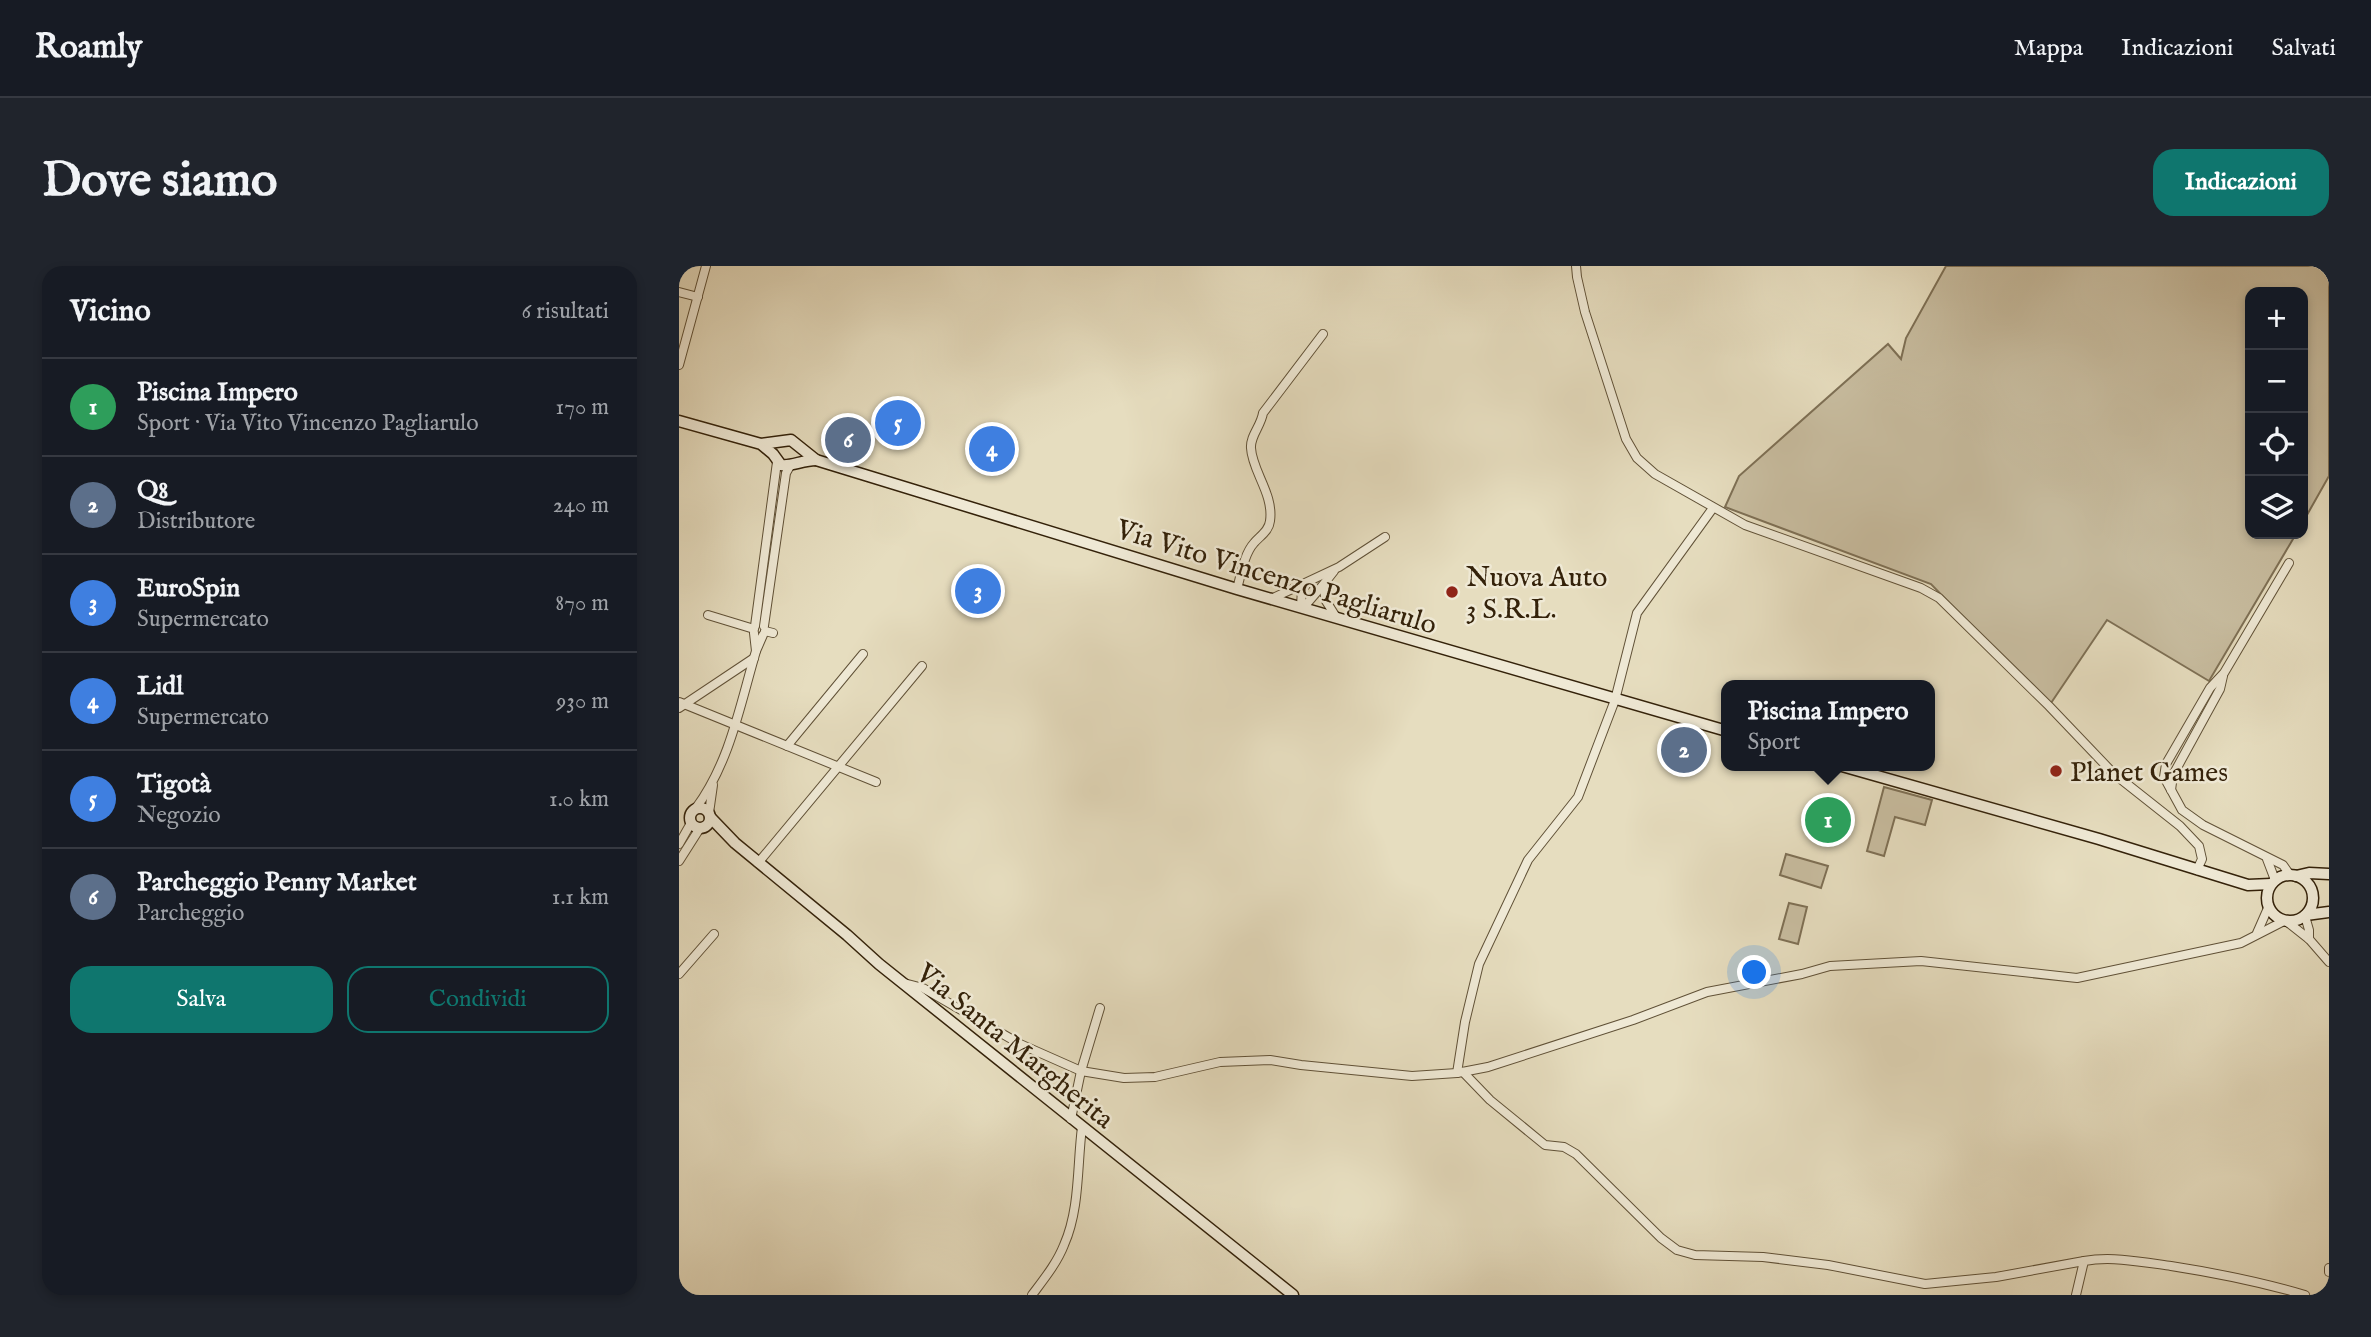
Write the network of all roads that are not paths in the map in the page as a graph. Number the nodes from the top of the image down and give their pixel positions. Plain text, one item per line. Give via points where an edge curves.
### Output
1 (706, 266) edge
2 (1576, 266) edge
3 (679, 292) edge
4 (698, 297) junction
5 (1323, 334) dead end
6 (679, 365) edge
7 (679, 421) edge
8 (778, 442) junction
9 (761, 444) junction
10 (799, 447) junction
11 (775, 458) junction
12 (816, 460) junction
13 (794, 463) junction
14 (1713, 508) junction
15 (1385, 537) dead end
16 (2289, 563) dead end
17 (1339, 567) junction
18 (1310, 581) junction
19 (1323, 585) junction
20 (1237, 589) junction
21 (1272, 599) junction
22 (1302, 607) junction
23 (708, 615) dead end
24 (1336, 617) junction
25 (761, 630) junction
26 (755, 654) junction
27 (863, 654) dead end
28 (922, 666) dead end
29 (1615, 700) junction
30 (680, 704) edge
31 (737, 725) junction
32 (1721, 729) edge
33 (787, 746) junction
34 (838, 767) junction
35 (1860, 771) edge
36 (714, 778) junction
37 (876, 782) dead end
38 (679, 812) edge
39 (710, 815) junction
40 (696, 819) junction
41 (735, 843) junction
42 (679, 844) edge
43 (2267, 859) junction
44 (679, 862) edge
45 (758, 863) junction
46 (2197, 870) junction
47 (2293, 875) junction
48 (2329, 875) edge
49 (2273, 882) junction
50 (2248, 885) junction
51 (2313, 896) junction
52 (2267, 905) junction
53 (2329, 911) edge
54 (2305, 916) junction
55 (2285, 921) junction
56 (2257, 933) junction
57 (714, 934) dead end
58 (2309, 939) junction
59 (2329, 962) edge
60 (679, 974) edge
61 (901, 982) junction
62 (1100, 1008) dead end
63 (1081, 1072) junction
64 (1460, 1072) junction
65 (1071, 1119) junction
66 (1082, 1127) junction
67 (2084, 1261) junction
68 (1032, 1295) edge
69 (1293, 1295) edge
70 (2076, 1295) edge
71 (2305, 1295) edge

1 - 4 street
2 - 14 street via 1585,312 1626,439 1637,458 1655,474
3 - 4 street
4 - 6 street
5 - 20 street via 1263,413 1252,438 1253,458 1268,491 1271,520 1249,550
7 - 9 street
8 - 9 street
8 - 10 street via 791,440
8 - 11 street
9 - 11 street
10 - 12 street, Via Vito Vincenzo Pagliarulo
10 - 13 street
11 - 13 street
11 - 25 street
12 - 13 street, Via Vito Vincenzo Pagliarulo
12 - 20 street, Via Vito Vincenzo Pagliarulo
13 - 25 street via 786,473
14 - 29 street via 1637,613
14 - 46 street via 1745,525 1939,598 2113,773 2181,826 2199,846 2202,859
15 - 17 street
16 - 43 street via 2224,673 2210,688 2164,777 2182,810
17 - 18 street
17 - 19 street
18 - 21 street
18 - 22 street via 1302,589
19 - 22 street
19 - 24 street
20 - 21 street, Via Vito Vincenzo Pagliarulo
21 - 22 street, Via Vito Vincenzo Pagliarulo
22 - 24 street, Via Vito Vincenzo Pagliarulo
23 - 25 street
24 - 29 street, Via Vito Vincenzo Pagliarulo
25 - 26 street
26 - 30 street
26 - 31 street
27 - 33 street
28 - 34 street
29 - 32 street, Via Vito Vincenzo Pagliarulo
29 - 64 street via 1578,797 1528,860 1479,964 1465,1022
30 - 31 street
31 - 33 street
31 - 36 street
33 - 34 street
34 - 37 street
34 - 45 street
35 - 46 street
36 - 39 street
36 - 40 street
38 - 40 street
39 - 40 street via 709,823
39 - 40 street via 702,808
39 - 41 street, Via Santa Margherita
40 - 41 street, Via Santa Margherita
40 - 42 street
40 - 44 street
41 - 45 street, Via Santa Margherita
43 - 47 street
43 - 49 street
45 - 61 street, Via Santa Margherita
46 - 50 street
47 - 48 street
47 - 49 street
47 - 51 street via 2307,882
48 - 51 street
49 - 50 street
49 - 52 street
50 - 52 street
51 - 53 street
51 - 54 street
52 - 55 street
52 - 56 street
53 - 54 street
54 - 55 street
54 - 58 street
55 - 56 street
55 - 58 street
56 - 64 street via 2241,943 2077,978 1921,961 1830,965 1707,992 1546,1049
57 - 60 street
58 - 59 street
61 - 63 street via 923,988 1020,1044
61 - 65 street, Via Santa Margherita
62 - 63 street
63 - 64 street via 1155,1077 1247,1059 1412,1076
63 - 65 street
64 - 67 street via 1545,1145 1576,1154 1677,1250 1828,1265 1925,1284
65 - 66 street, Via Santa Margherita
66 - 68 street via 1071,1225 1059,1254
66 - 69 street, Via Santa Margherita
67 - 70 street
67 - 71 street via 2141,1261

